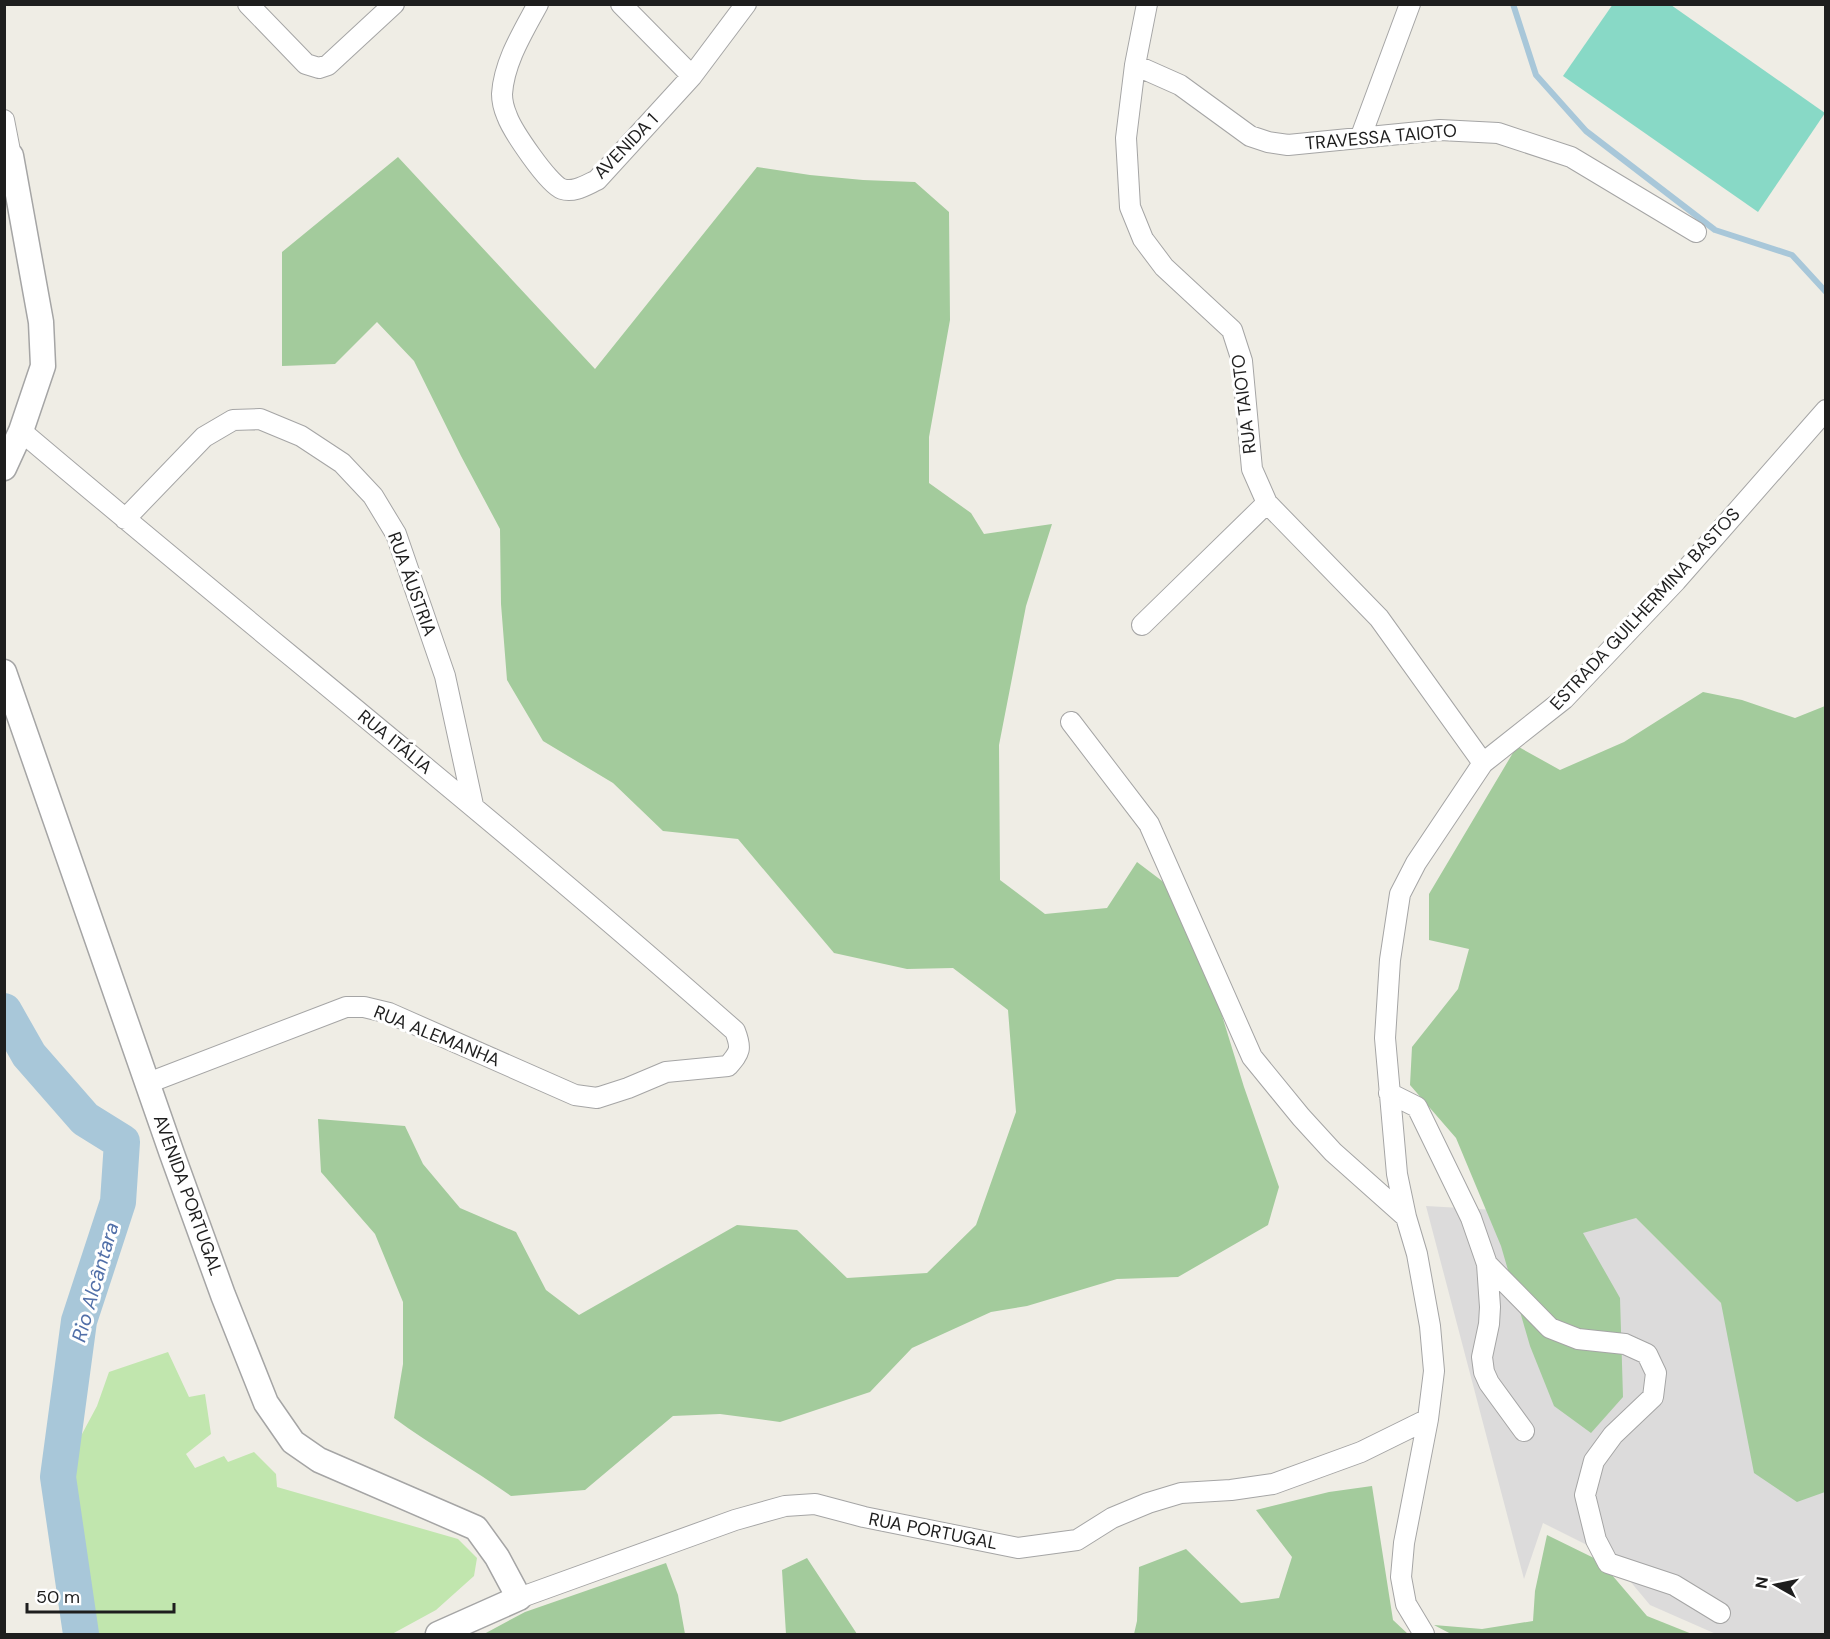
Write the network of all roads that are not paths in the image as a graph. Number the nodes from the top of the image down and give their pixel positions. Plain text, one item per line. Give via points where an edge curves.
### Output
1 (248, 4) edge
2 (394, 4) edge
3 (538, 4) edge
4 (621, 4) edge
5 (746, 4) edge
6 (1147, 4) edge
7 (1410, 4) edge
8 (1135, 65) junction
9 (692, 76) junction
10 (4, 120) edge
11 (1362, 136) junction
12 (8, 155) edge
13 (1696, 232) dead end
14 (1826, 410) edge
15 (21, 431) junction
16 (4, 468) edge
17 (1268, 503) junction
18 (125, 519) junction
19 (1142, 625) dead end
20 (4, 672) edge
21 (1071, 722) dead end
22 (1483, 763) junction
23 (473, 805) junction
24 (728, 1066) joint
25 (148, 1083) junction
26 (1389, 1093) junction
27 (1406, 1217) junction
28 (1487, 1264) junction
29 (1428, 1419) junction
30 (1524, 1431) dead end
31 (519, 1598) junction
32 (1720, 1613) dead end
33 (438, 1635) edge
34 (1424, 1635) edge

1 - 2 street via 306,64 319,68 328,65
3 - 9 street, AVENIDA 1 via 512,54 502,98 507,118 535,162 562,189 576,190 597,180
4 - 9 street
5 - 9 street, AVENIDA 1
6 - 8 street, RUA TAIOTO
7 - 11 street
8 - 11 street, TRAVESSA TAIOTO via 1179,85 1250,136 1268,142 1288,145
8 - 17 street, RUA TAIOTO via 1126,138 1130,207 1143,238 1164,267 1232,330 1242,361 1252,469
10 - 12 street
11 - 13 street, TRAVESSA TAIOTO via 1440,130 1498,133 1571,157
12 - 15 street via 41,322 43,366
14 - 22 street, ESTRADA GUILHERMINA BASTOS via 1676,581 1564,699
15 - 16 street
15 - 18 street, RUA ITÁLIA
17 - 19 street
17 - 22 street, RUA TAIOTO via 1378,618
18 - 23 street, RUA ITÁLIA
18 - 23 street, RUA ÁUSTRIA via 204,437 233,420 261,419 301,436 342,463 373,496 396,534 445,676
20 - 25 street, AVENIDA PORTUGAL
21 - 27 street via 1149,824 1252,1057 1333,1152
22 - 26 street, ESTRADA GUILHERMINA BASTOS via 1416,863 1400,894 1390,960 1385,1038
23 - 24 street, RUA ITÁLIA via 735,1030 740,1044 738,1054
24 - 25 street, RUA ALEMANHA via 666,1072 597,1098 575,1095 389,1013 345,1007
25 - 31 street, AVENIDA PORTUGAL via 266,1403 292,1442 319,1460 476,1528
26 - 27 street, ESTRADA GUILHERMINA BASTOS via 1397,1174
26 - 28 street via 1417,1107 1471,1218
27 - 29 street, ESTRADA GUILHERMINA BASTOS via 1418,1254 1430,1326 1434,1371
28 - 30 street via 1490,1307 1482,1358 1484,1372
28 - 32 street via 1550,1328 1578,1339 1625,1344 1647,1354 1656,1373 1653,1397 1612,1435 1594,1461 1585,1495 1596,1540 1608,1563 1674,1584
29 - 31 street, RUA PORTUGAL via 1361,1452 1273,1484 1181,1493 1148,1503 1112,1518 1077,1540 1018,1548 815,1504 785,1506 735,1520
29 - 34 street, ESTRADA GUILHERMINA BASTOS via 1401,1577 1406,1604
31 - 33 street, RUA PORTUGAL

